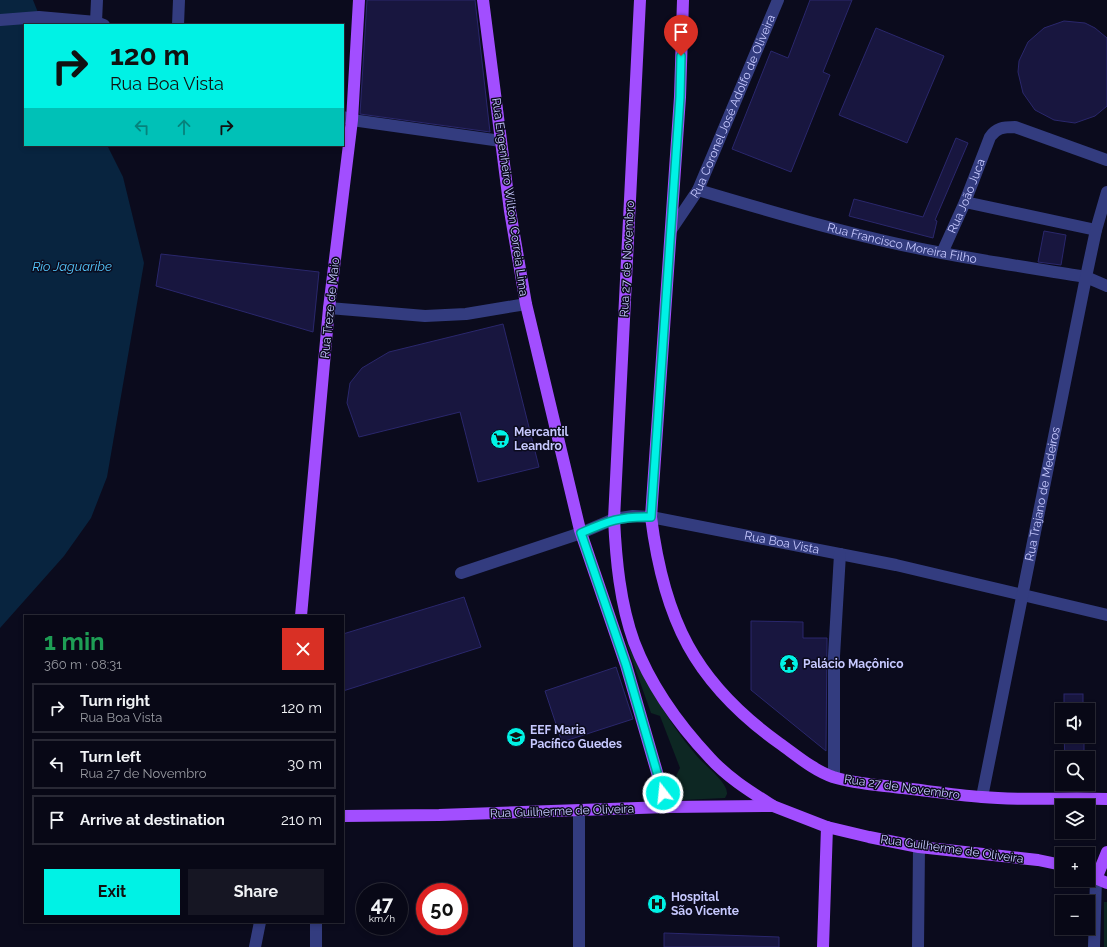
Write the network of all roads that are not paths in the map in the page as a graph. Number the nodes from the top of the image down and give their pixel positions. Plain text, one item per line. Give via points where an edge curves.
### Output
1 (97, 0) edge
2 (179, 0) edge
3 (359, 0) edge
4 (483, 0) edge
5 (640, 0) edge
6 (683, 0) edge
7 (778, 0) edge
8 (0, 20) edge
9 (100, 23) edge
10 (178, 24) edge
11 (347, 118) edge
12 (501, 141) junction
13 (1107, 160) edge
14 (698, 190) junction
15 (1107, 192) edge
16 (965, 202) junction
17 (671, 230) junction
18 (1096, 230) junction
19 (942, 253) junction
20 (1086, 277) junction
21 (1107, 286) edge
22 (526, 304) junction
23 (329, 308) junction
24 (651, 517) junction
25 (614, 519) junction
26 (581, 533) junction
27 (840, 554) junction
28 (461, 573) dead end
29 (1024, 594) junction
30 (1107, 614) edge
31 (301, 615) edge
32 (834, 777) junction
33 (982, 797) junction
34 (1107, 799) edge
35 (773, 806) junction
36 (667, 807) junction
37 (579, 811) junction
38 (344, 816) edge
39 (827, 827) junction
40 (919, 847) junction
41 (1107, 852) edge
42 (1055, 864) edge
43 (1097, 879) edge
44 (260, 923) edge
45 (316, 923) edge
46 (255, 947) edge
47 (316, 947) edge
48 (578, 947) edge
49 (823, 947) edge
50 (918, 947) edge
51 (1094, 947) edge

1 - 9 street
2 - 10 street
3 - 11 main road, Rua Treze de Maio
4 - 12 main road, Rua Engenheiro Wilton Correia Lima
5 - 25 main road, Rua 27 de Novembro
6 - 17 main road, Rua 27 de Novembro via 680,97
7 - 14 street, Rua Coronel José Adolfo de Oliveira
8 - 9 street via 39,17
11 - 12 street
11 - 23 main road, Rua Treze de Maio
12 - 22 main road, Rua Engenheiro Wilton Correia Lima
13 - 16 street, Rua João Juca via 1014,127 1004,127 994,130 990,137
14 - 17 street, Rua Coronel José Adolfo de Oliveira
14 - 19 street, Rua Francisco Moreira Filho via 779,214
15 - 18 street, Rua Trajano de Medeiros
16 - 18 street
16 - 19 street, Rua João Juca
17 - 24 main road, Rua 27 de Novembro
18 - 20 street, Rua Trajano de Medeiros
19 - 20 street, Rua Francisco Moreira Filho
20 - 21 street, Rua Francisco Moreira Filho
20 - 29 street, Rua Trajano de Medeiros
22 - 23 street via 466,314 425,316
22 - 26 main road, Rua Engenheiro Wilton Correia Lima
23 - 31 main road, Rua Treze de Maio
24 - 25 street, Rua Boa Vista
24 - 27 street, Rua Boa Vista
24 - 32 main road, Rua 27 de Novembro via 663,580 675,618 686,643 704,672 726,699 769,736 815,769
25 - 26 street, Rua Boa Vista
25 - 35 main road, Rua 27 de Novembro via 616,558 624,602 634,641 649,677 710,759 740,785
26 - 28 street, Rua Boa Vista
26 - 36 main road, Rua Engenheiro Wilton Correia Lima via 626,665
27 - 29 street, Rua Boa Vista
27 - 32 street via 834,656
29 - 30 street, Rua Boa Vista
29 - 33 street, Rua Trajano de Medeiros
32 - 33 main road, Rua 27 de Novembro
33 - 34 main road, Rua 27 de Novembro
35 - 36 main road, Rua Guilherme de Oliveira
35 - 39 main road, Rua Guilherme de Oliveira
36 - 37 main road, Rua Guilherme de Oliveira
37 - 38 main road, Rua Guilherme de Oliveira
37 - 48 street
39 - 40 main road, Rua Guilherme de Oliveira
39 - 49 main road
40 - 42 main road, Rua Guilherme de Oliveira
40 - 50 street
41 - 43 main road
43 - 51 street
44 - 46 street
45 - 47 street

